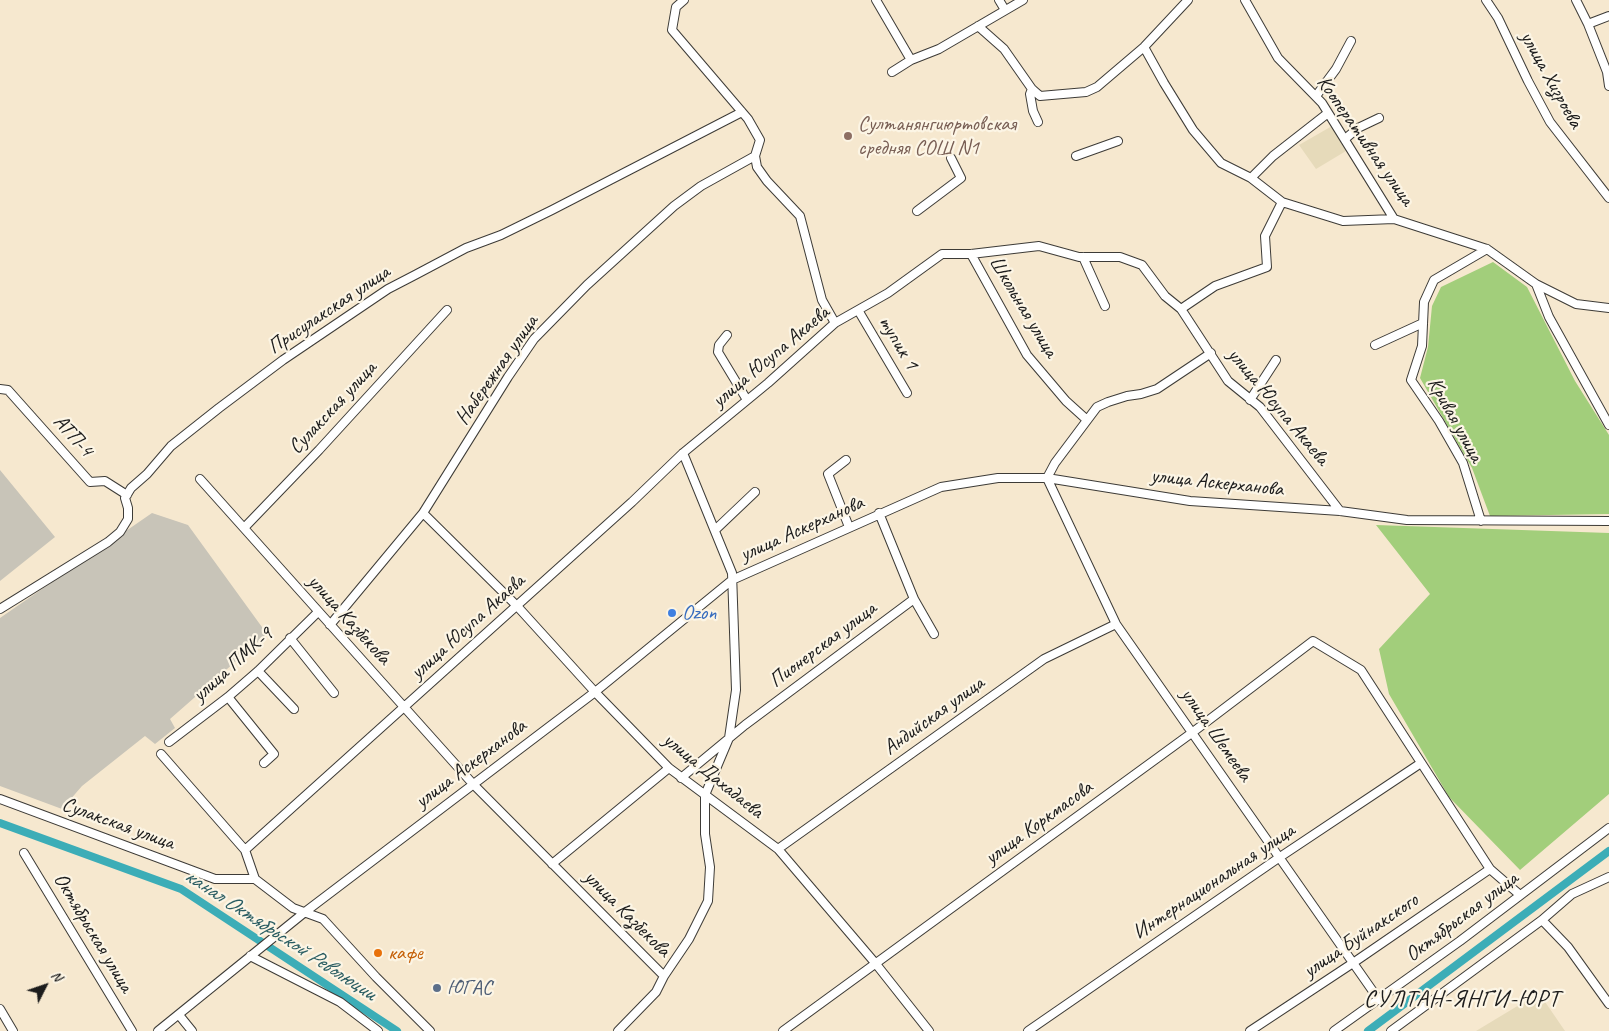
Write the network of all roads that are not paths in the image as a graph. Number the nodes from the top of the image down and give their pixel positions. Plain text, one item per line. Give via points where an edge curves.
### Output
1 (684, 0) edge
2 (876, 0) edge
3 (999, 0) edge
4 (1023, 0) edge
5 (1188, 0) edge
6 (1245, 0) edge
7 (1486, 0) edge
8 (1576, 0) edge
9 (1005, 10) junction
10 (1609, 16) edge
11 (1588, 24) junction
12 (978, 26) junction
13 (1351, 41) dead end
14 (1144, 47) junction
15 (911, 60) junction
16 (892, 72) dead end
17 (1609, 86) edge
18 (1032, 89) junction
19 (1316, 96) junction
20 (742, 112) junction
21 (1328, 113) junction
22 (1379, 118) dead end
23 (1038, 122) dead end
24 (1345, 139) junction
25 (1118, 141) dead end
26 (755, 156) junction
27 (1076, 156) dead end
28 (951, 158) dead end
29 (1251, 178) junction
30 (1609, 198) edge
31 (1282, 202) junction
32 (918, 211) dead end
33 (1394, 219) junction
34 (1487, 249) junction
35 (971, 254) junction
36 (1083, 257) junction
37 (1536, 284) junction
38 (1105, 306) dead end
39 (1609, 308) edge
40 (1181, 309) junction
41 (447, 310) dead end
42 (858, 310) junction
43 (835, 323) junction
44 (1423, 323) junction
45 (727, 335) dead end
46 (1375, 346) dead end
47 (1211, 353) junction
48 (1276, 360) dead end
49 (0, 389) edge
50 (908, 393) dead end
51 (747, 400) junction
52 (1250, 400) junction
53 (1087, 420) junction
54 (1609, 425) edge
55 (683, 453) junction
56 (846, 460) dead end
57 (1048, 478) junction
58 (200, 479) dead end
59 (755, 492) dead end
60 (127, 495) junction
61 (1340, 511) junction
62 (423, 513) junction
63 (879, 513) junction
64 (1481, 521) junction
65 (1609, 521) edge
66 (849, 527) junction
67 (244, 528) junction
68 (715, 530) junction
69 (732, 580) junction
70 (914, 600) junction
71 (517, 606) junction
72 (0, 609) edge
73 (318, 612) junction
74 (1116, 624) junction
75 (330, 625) junction
76 (934, 634) dead end
77 (290, 638) junction
78 (258, 671) junction
79 (595, 692) junction
80 (334, 693) dead end
81 (228, 697) junction
82 (404, 707) junction
83 (294, 710) dead end
84 (1193, 732) junction
85 (729, 738) junction
86 (169, 742) dead end
87 (161, 754) dead end
88 (264, 763) dead end
89 (1421, 763) junction
90 (669, 768) junction
91 (681, 778) junction
92 (474, 784) junction
93 (705, 795) junction
94 (0, 800) edge
95 (1609, 828) edge
96 (778, 849) junction
97 (245, 850) junction
98 (24, 853) dead end
99 (1280, 857) junction
100 (552, 864) junction
101 (1490, 869) junction
102 (1609, 877) edge
103 (255, 879) junction
104 (1520, 895) junction
105 (305, 912) junction
106 (1542, 920) junction
107 (250, 956) junction
108 (1353, 963) junction
109 (876, 964) junction
110 (664, 976) junction
111 (1379, 1000) junction
112 (1609, 1004) edge
113 (0, 1008) edge
114 (180, 1015) junction
115 (13, 1031) edge
116 (132, 1031) edge
117 (158, 1031) edge
118 (192, 1031) edge
119 (378, 1031) edge
120 (430, 1031) edge
121 (618, 1031) edge
122 (783, 1031) edge
123 (929, 1031) edge
124 (1028, 1031) edge
125 (1250, 1031) edge
126 (1334, 1031) edge
127 (1391, 1031) edge

1 - 20 street via 676,7 672,30
2 - 15 street
3 - 9 street
4 - 9 street
5 - 14 street
6 - 19 street, Кооперативная улица via 1278,58
7 - 30 street, улица Хизроева via 1550,122
8 - 11 street
9 - 12 street
10 - 11 street
11 - 17 street via 1607,72
12 - 15 street
12 - 18 street via 1004,49
13 - 19 street
14 - 18 street via 1097,87 1086,92 1040,96
14 - 29 street via 1193,130 1221,163
15 - 16 street
18 - 23 street via 1033,111
19 - 21 street, Кооперативная улица
20 - 26 street via 760,140
20 - 60 street, Присулакская улица via 561,206 466,248 388,289 219,408 171,446
21 - 24 street, Кооперативная улица
21 - 29 street via 1273,156
22 - 24 street via 1358,128
24 - 33 street, Кооперативная улица
25 - 27 street
26 - 43 street via 757,167 767,181 800,216 822,300
26 - 62 street, Набережная улица via 701,186 674,206 587,285 534,339
28 - 32 street via 961,178
29 - 31 street
31 - 33 street via 1343,221
31 - 40 street via 1265,236 1267,267 1215,286
33 - 34 street, Кооперативная улица
34 - 37 street, Кооперативная улица
34 - 44 street, Кривая улица via 1434,280 1424,302
35 - 36 street, улица Юсупа Акаева via 1039,246
35 - 42 street, улица Юсупа Акаева via 942,254
35 - 53 street, Школьная улица via 1027,355 1066,401
36 - 38 street
36 - 40 street, улица Юсупа Акаева via 1120,257 1142,265 1165,296
37 - 39 street, Кооперативная улица via 1576,304
37 - 54 street via 1549,317
40 - 47 street, улица Юсупа Акаева
41 - 67 street, Сулакская улица
42 - 43 street, улица Юсупа Акаева
42 - 50 street, тупик 1
43 - 51 street, улица Юсупа Акаева
44 - 46 street
44 - 64 street, Кривая улица via 1422,346 1412,380 1463,463
45 - 51 street via 718,352
47 - 52 street, улица Юсупа Акаева via 1228,381
47 - 53 street via 1157,389 1108,402 1097,408
48 - 52 street
49 - 60 street, АТП-4 via 8,390 90,482 105,481
51 - 55 street, улица Юсупа Акаева
52 - 61 street, улица Юсупа Акаева via 1260,408
53 - 57 street via 1055,463
55 - 68 street
55 - 71 street, улица Юсупа Акаева
56 - 66 street via 828,474
57 - 61 street, улица Аскерханова via 1190,501
57 - 63 street, улица Аскерханова via 998,478 941,487
57 - 74 street, улица Шемеева
58 - 67 street, улица Казбекова
59 - 68 street
60 - 72 street via 128,519 120,532
61 - 64 street, улица Аскерханова via 1407,520
62 - 71 street, улица Дахадаева
62 - 75 street, Набережная улица
63 - 66 street, улица Аскерханова
63 - 70 street
64 - 65 street, улица Аскерханова
66 - 69 street, улица Аскерханова
67 - 73 street, улица Казбекова
68 - 69 street
69 - 79 street, улица Аскерханова
69 - 85 street via 736,690
70 - 76 street
70 - 85 street, Пионерская улица
71 - 79 street, улица Дахадаева
71 - 82 street, улица Юсупа Акаева
73 - 75 street, улица Казбекова
73 - 77 street, улица ПМК-9
74 - 84 street, улица Шемеева
74 - 96 street, Андийская улица via 1044,659
75 - 82 street, улица Казбекова
77 - 78 street, улица ПМК-9
77 - 80 street
78 - 81 street, улица ПМК-9
78 - 83 street
79 - 90 street, улица Дахадаева
79 - 92 street, улица Аскерханова
81 - 86 street, улица ПМК-9
81 - 88 street via 274,754
82 - 92 street, улица Казбекова
82 - 97 street, улица Юсупа Акаева
84 - 89 street, улица Коркмасова via 1313,641 1361,670
84 - 99 street, улица Шемеева
84 - 109 street, улица Коркмасова
85 - 91 street, Пионерская улица
85 - 93 street
87 - 97 street
89 - 99 street, Интернациональная улица
89 - 101 street
90 - 91 street, улица Дахадаева
90 - 100 street
91 - 93 street, улица Дахадаева
92 - 100 street, улица Казбекова
92 - 105 street, улица Аскерханова
93 - 96 street, улица Дахадаева
93 - 110 street via 705,834 710,867 708,901 689,939
94 - 103 street, Сулакская улица via 215,878
95 - 104 street, Октябрьская улица
96 - 109 street, улица Дахадаева
97 - 103 street
98 - 116 street, Октябрьская улица
99 - 108 street, улица Шемеева
99 - 124 street, Интернациональная улица
100 - 110 street, улица Казбекова
101 - 104 street
101 - 108 street, улица Буйнакского
102 - 106 street via 1572,894
103 - 105 street via 285,902
104 - 111 street, Октябрьская улица
105 - 107 street, улица Аскерханова
105 - 120 street via 323,919
106 - 112 street via 1568,947
106 - 127 street
107 - 114 street, улица Аскерханова
107 - 119 street via 340,1002
108 - 111 street, улица Шемеева
108 - 125 street, улица Буйнакского
109 - 122 street, улица Коркмасова
109 - 123 street, улица Дахадаева
110 - 121 street via 656,992
111 - 126 street, Октябрьская улица
113 - 115 street
114 - 117 street, улица Аскерханова
114 - 118 street

